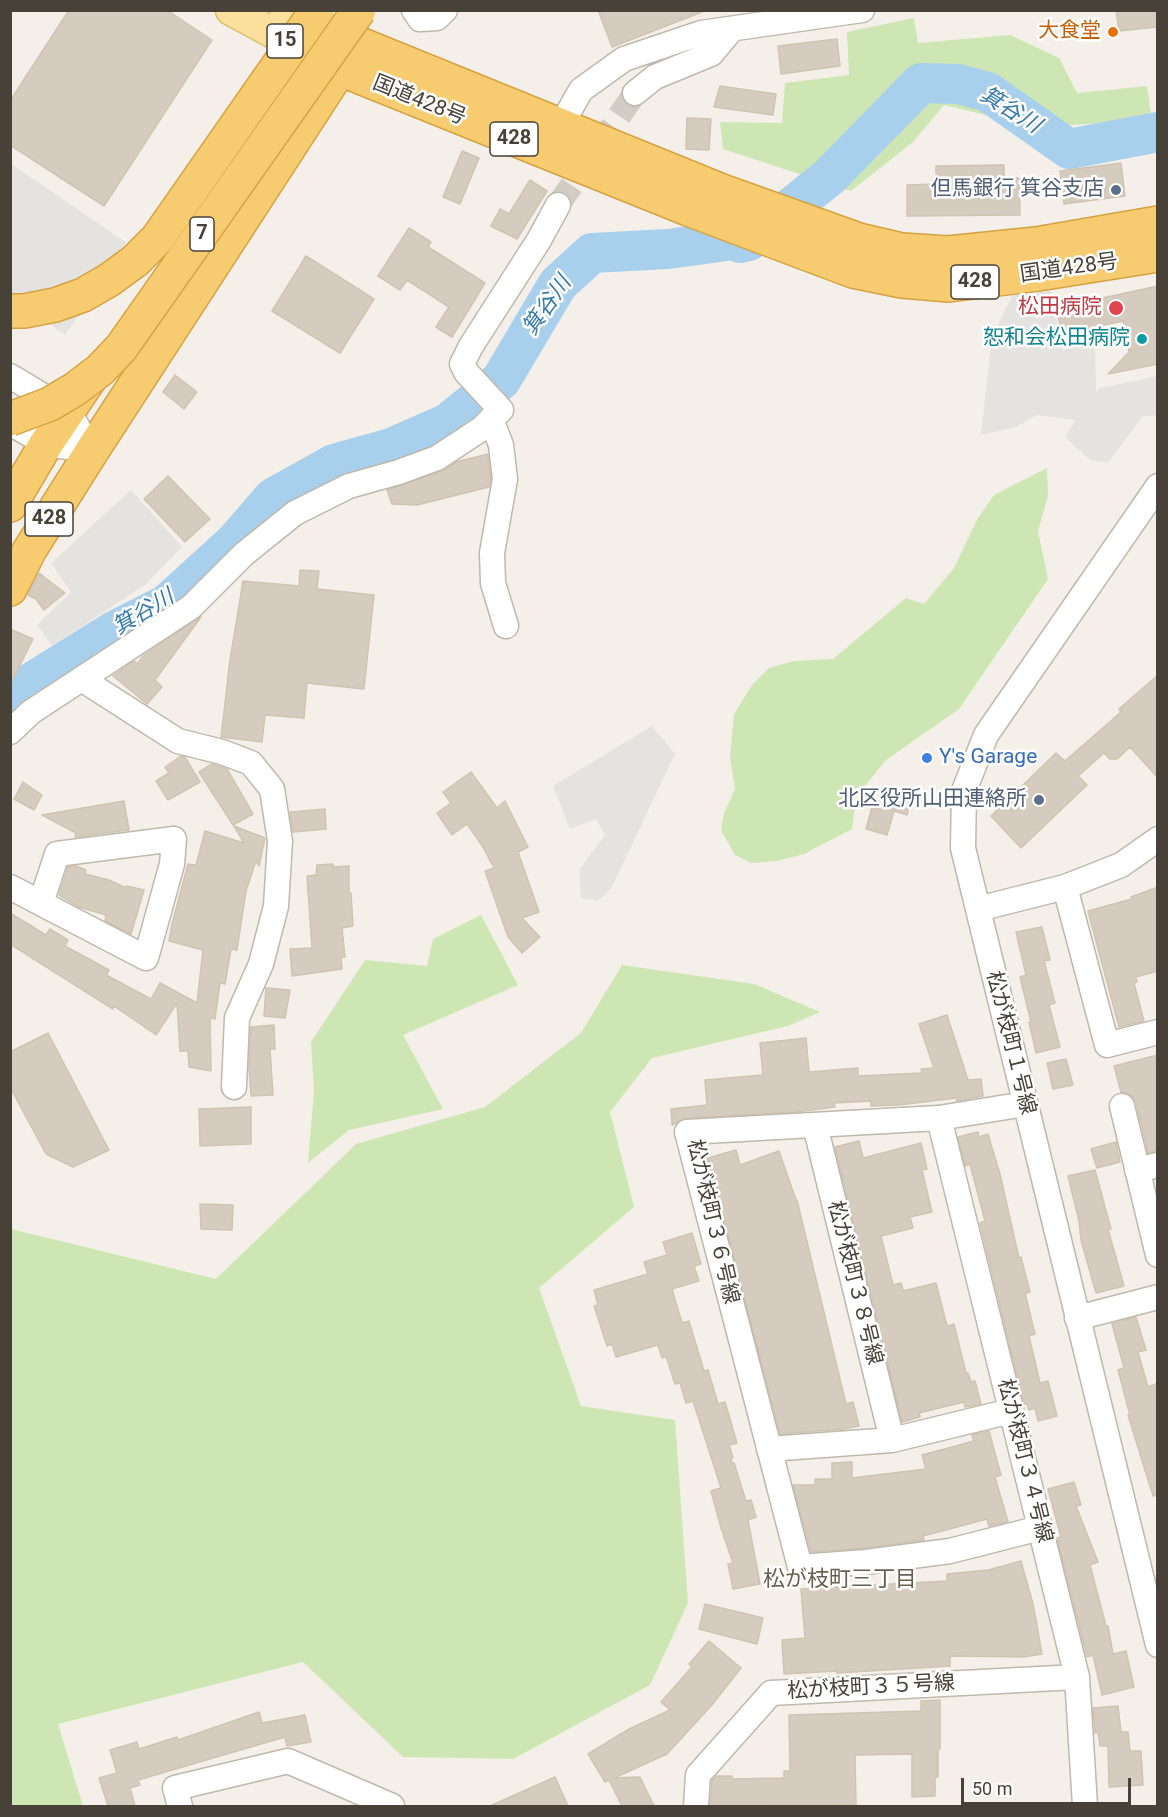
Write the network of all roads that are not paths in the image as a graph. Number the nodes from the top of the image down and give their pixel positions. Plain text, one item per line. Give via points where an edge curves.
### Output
1 (231, 10) edge
2 (285, 10) edge
3 (359, 10) edge
4 (414, 10) edge
5 (445, 10) edge
6 (862, 10) edge
7 (333, 18) edge
8 (732, 29) junction
9 (307, 52) junction
10 (340, 69) junction
11 (635, 93) tunnel mouth
12 (560, 127) junction
13 (558, 205) tunnel mouth
14 (1158, 223) edge
15 (1158, 255) edge
16 (10, 311) edge
17 (10, 376) edge
18 (68, 411) junction
19 (493, 411) junction
20 (10, 421) edge
21 (46, 444) junction
22 (92, 451) junction
23 (1158, 486) edge
24 (10, 505) edge
25 (10, 589) edge
26 (506, 626) dead end
27 (83, 680) junction
28 (10, 732) edge
29 (1158, 839) edge
30 (10, 887) edge
31 (1065, 887) junction
32 (41, 903) junction
33 (978, 909) junction
34 (1158, 1032) edge
35 (234, 1087) dead end
36 (1025, 1104) junction
37 (1122, 1106) dead end
38 (939, 1118) junction
39 (815, 1125) junction
40 (1147, 1168) edge
41 (1158, 1255) edge
42 (1158, 1298) edge
43 (1077, 1318) junction
44 (1011, 1411) junction
45 (892, 1440) junction
46 (769, 1449) junction
47 (1040, 1528) junction
48 (1158, 1645) edge
49 (1077, 1677) junction
50 (180, 1806) edge
51 (392, 1806) edge
52 (696, 1806) edge
53 (1085, 1806) edge

1 - 9 main road, 15
2 - 7 main road, 15
3 - 20 highway, 7, bridge via 121,348 75,389
4 - 5 street via 420,19 437,18
6 - 8 street
7 - 9 highway, 428
7 - 10 street
7 - 12 highway, 国道428号 / 428
7 - 16 highway, 7, bridge via 157,239 135,261 83,295 55,305
8 - 11 street via 711,54 655,77
8 - 12 street via 701,33 624,59 581,90
9 - 10 main road, 15
9 - 18 highway, 428
10 - 15 highway, 国道428号 / 428 via 688,209 854,271 949,285
10 - 22 highway, 428
12 - 14 highway, 国道428号 / 428 via 828,230 902,250 948,253 1036,244
13 - 19 street via 462,364
17 - 18 street
18 - 21 highway, 428
18 - 22 street
19 - 26 street via 505,479 492,553 493,583
19 - 27 street via 481,429 437,458 349,486 295,513 244,554 190,607
20 - 21 street
21 - 22 street
21 - 24 highway, 428
22 - 25 highway, 428 via 29,551
23 - 33 street, 松が枝町１号線 via 986,735 964,791 963,848
27 - 28 street via 31,712
27 - 35 street via 178,741 250,763 272,789 280,842 276,906 261,964 237,1018
29 - 31 street via 1121,865
30 - 32 street
31 - 33 street
31 - 34 street via 1107,1045
32 - 32 street via 146,958 172,864 174,839 57,854
33 - 36 street, 松が枝町１号線
36 - 38 street, 松が枝町３６号線
36 - 43 street, 松が枝町１号線
37 - 40 street
38 - 39 street, 松が枝町３６号線
38 - 44 street, 松が枝町３４号線
39 - 45 street, 松が枝町３８号線
39 - 46 street, 松が枝町３６号線 via 687,1132
40 - 41 street
42 - 43 street
43 - 48 street, 松が枝町１号線
44 - 45 street
44 - 47 street, 松が枝町３４号線
45 - 46 street
46 - 47 street, 松が枝町３６号線 via 800,1567 950,1551
47 - 49 street, 松が枝町３４号線
49 - 52 street, 松が枝町３５号線 via 771,1693 698,1775
49 - 53 street, 松が枝町３４号線
50 - 51 street via 175,1788 288,1761

